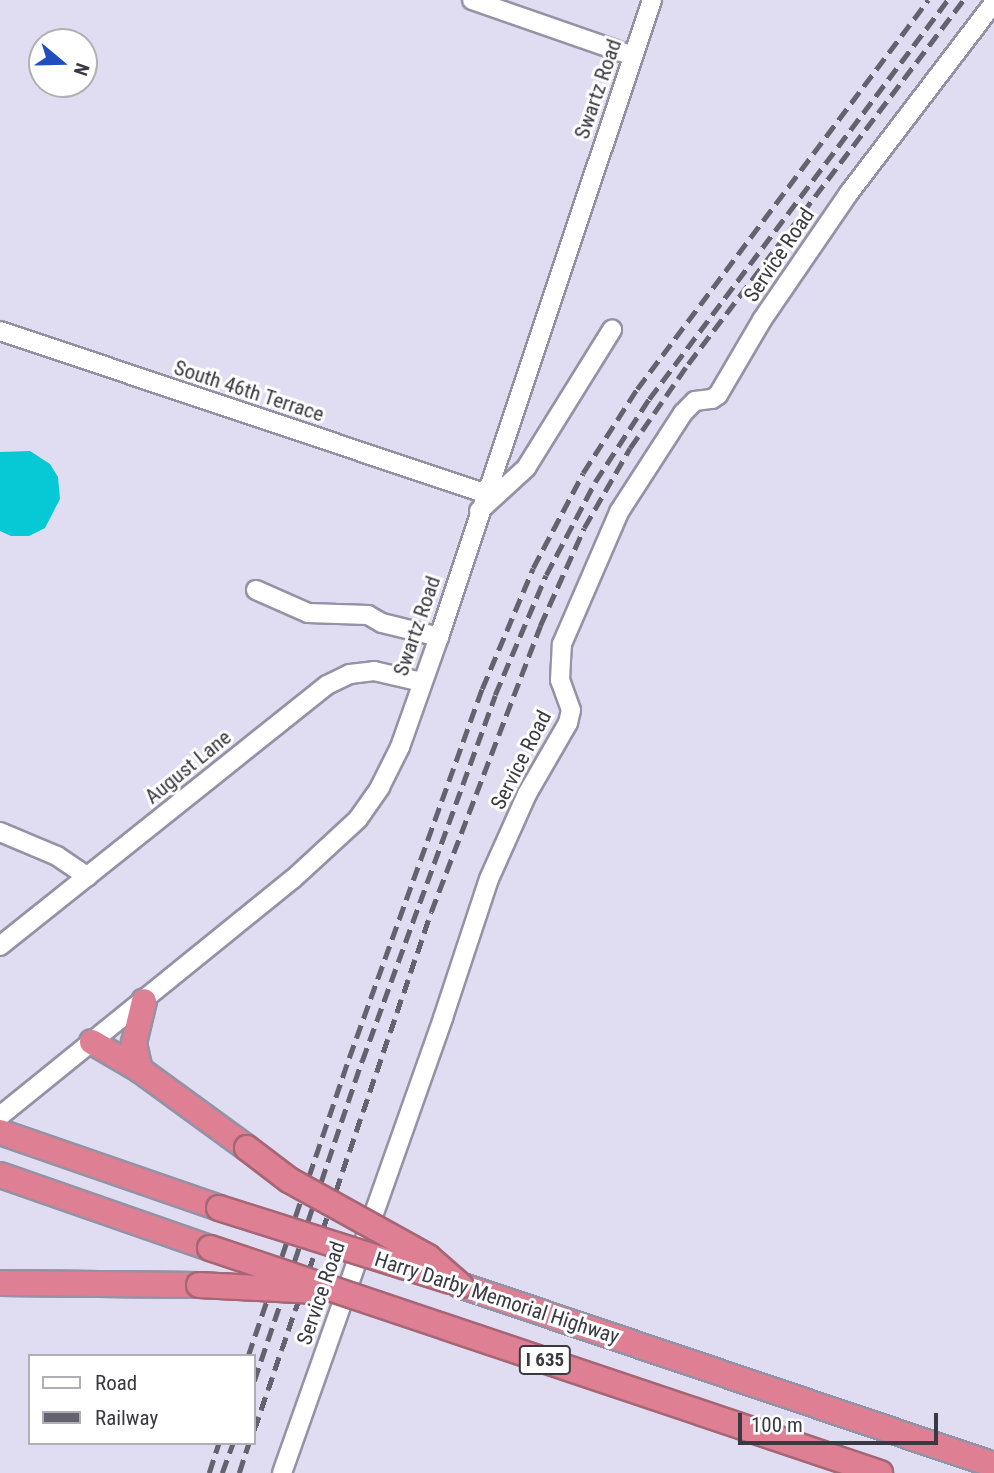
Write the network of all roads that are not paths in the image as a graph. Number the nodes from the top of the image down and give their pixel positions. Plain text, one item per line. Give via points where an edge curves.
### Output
1 (472, 0) edge
2 (652, 0) edge
3 (994, 3) edge
4 (634, 55) junction
5 (612, 330) dead end
6 (0, 331) edge
7 (484, 493) junction
8 (479, 511) junction
9 (256, 590) dead end
10 (439, 637) junction
11 (422, 682) junction
12 (0, 832) edge
13 (88, 877) junction
14 (0, 946) edge
15 (144, 1001) junction
16 (92, 1042) junction
17 (140, 1070) junction
18 (0, 1116) edge
19 (0, 1132) edge
20 (7, 1178) edge
21 (0, 1283) edge
22 (460, 1285) junction
23 (338, 1290) junction
24 (994, 1465) edge
25 (282, 1473) edge
26 (880, 1473) edge

1 - 4 street
2 - 4 street, Swartz Road
3 - 25 street, Service Road via 842,203 762,320 718,395 695,401 683,413 619,512 562,644 560,680 571,710 568,723 527,793 489,878
4 - 7 street, Swartz Road
5 - 8 street via 526,468
6 - 7 street, South 46th Terrace
7 - 8 street, Swartz Road
8 - 10 street, Swartz Road
9 - 10 street via 308,613 368,615
10 - 11 street, Swartz Road
11 - 13 street, August Lane via 374,671 350,674 327,685
11 - 15 street, Swartz Road via 400,747 358,819 293,879
12 - 13 street via 57,856
13 - 14 street, August Lane
15 - 16 street, Swartz Road
15 - 17 highway via 134,1043
16 - 17 highway
16 - 18 street, Swartz Road
17 - 22 highway, bridge via 289,1180 428,1257
19 - 22 highway, Harry Darby Memorial Highway / I 635, bridge
20 - 23 highway, Harry Darby Memorial Highway / I 635, bridge
21 - 23 highway, bridge
22 - 24 highway, Harry Darby Memorial Highway / I 635
23 - 26 highway, Harry Darby Memorial Highway / I 635, bridge

